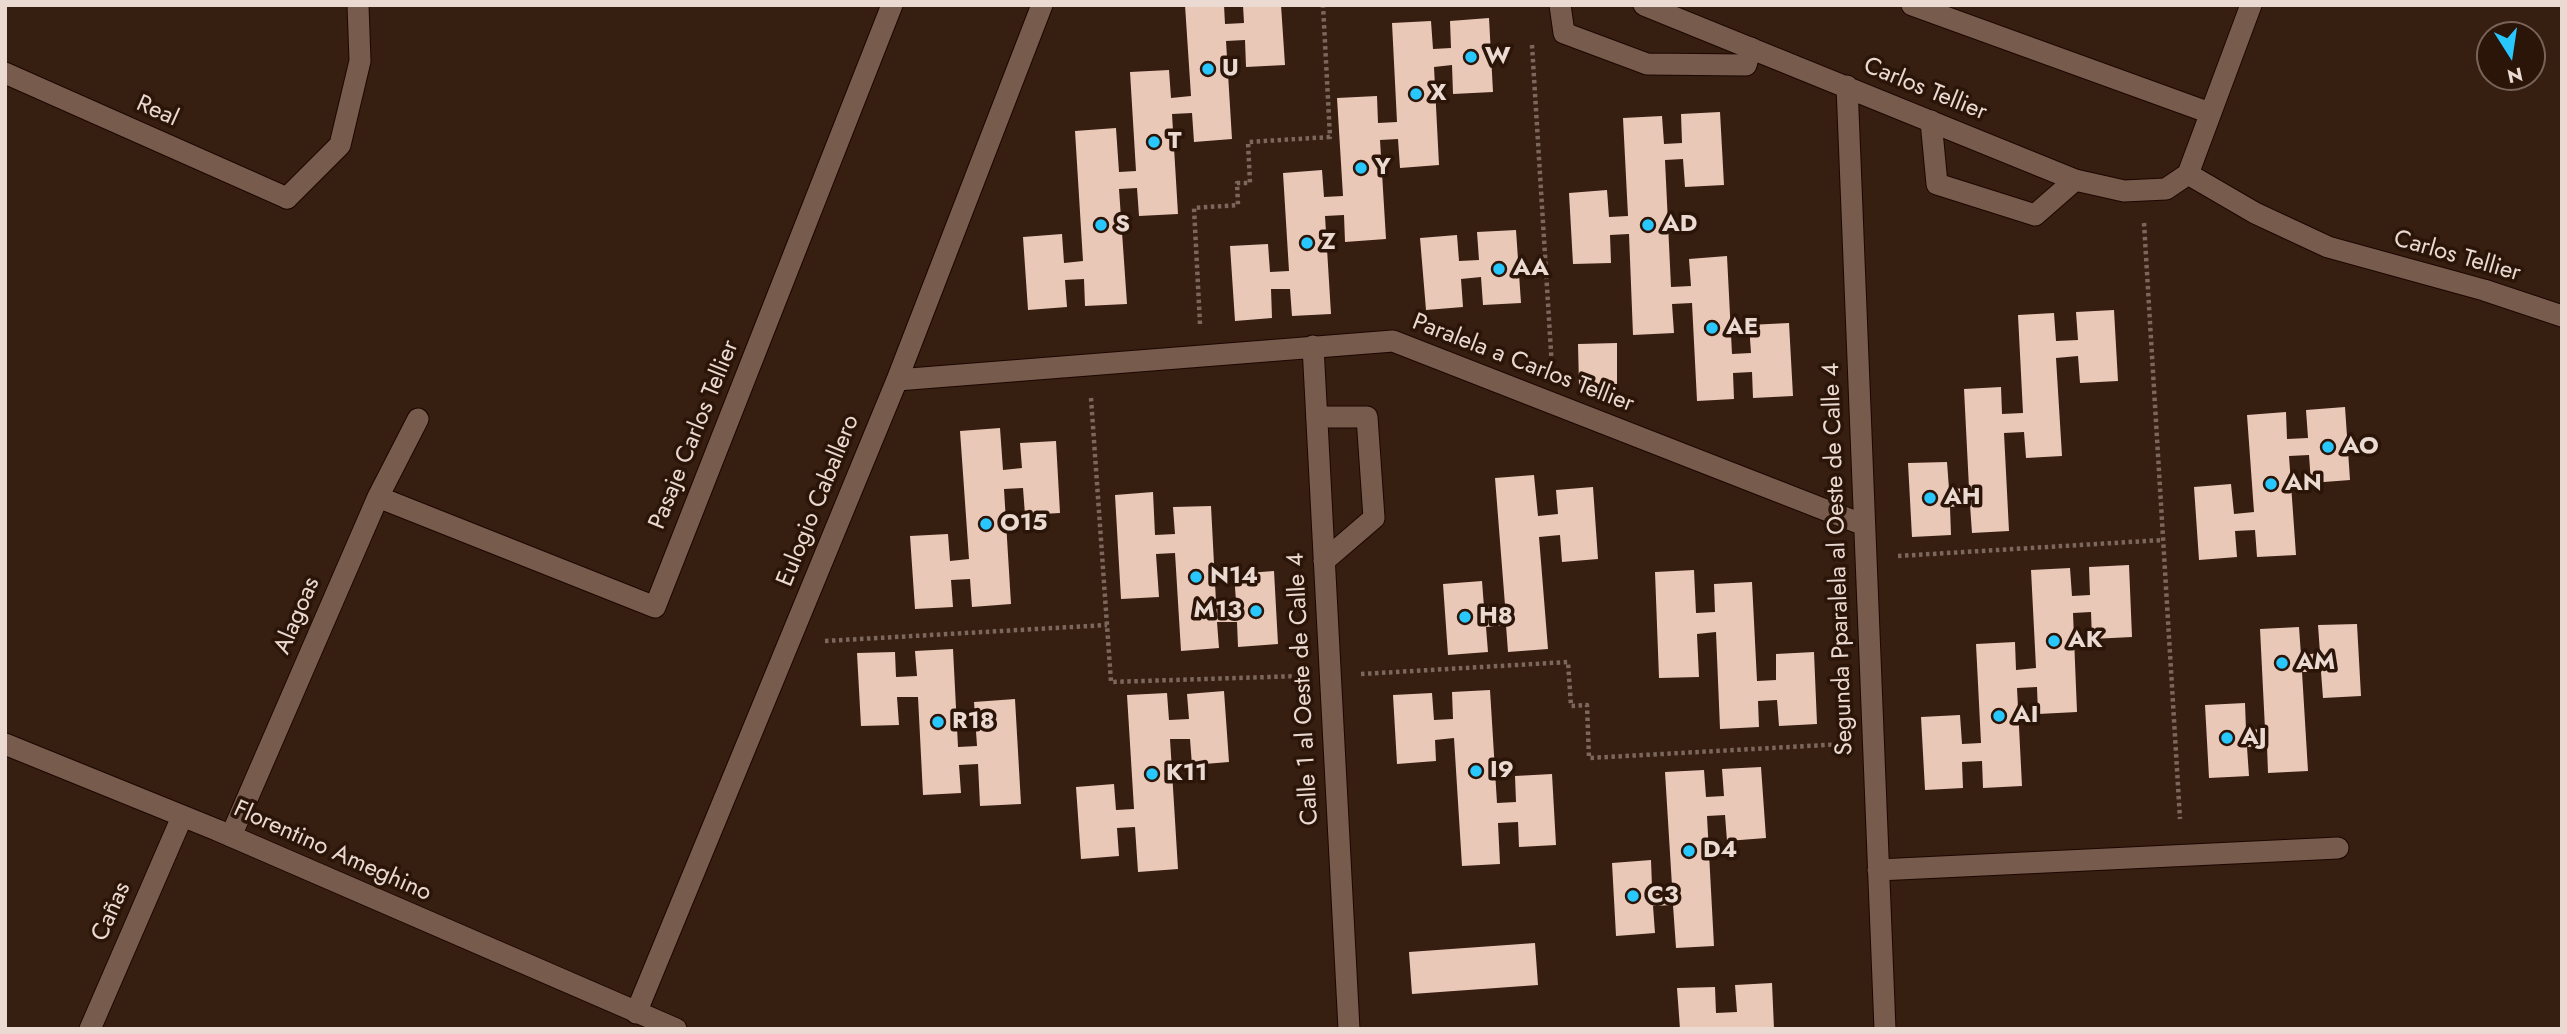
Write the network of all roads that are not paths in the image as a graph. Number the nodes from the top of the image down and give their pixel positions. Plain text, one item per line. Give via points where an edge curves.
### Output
1 (358, 5) edge
2 (892, 5) edge
3 (1042, 5) edge
4 (1559, 5) edge
5 (1644, 5) edge
6 (1912, 5) edge
7 (2251, 5) edge
8 (1751, 48) junction
9 (5, 73) edge
10 (1847, 86) junction
11 (2210, 113) junction
12 (1931, 121) junction
13 (2188, 174) junction
14 (2075, 180) junction
15 (2562, 316) edge
16 (1313, 346) junction
17 (897, 380) junction
18 (1317, 417) junction
19 (418, 419) dead end
20 (378, 497) junction
21 (1864, 525) junction
22 (1324, 561) junction
23 (5, 744) edge
24 (182, 817) junction
25 (231, 836) junction
26 (2338, 848) dead end
27 (1878, 870) junction
28 (636, 1013) junction
29 (90, 1029) edge
30 (677, 1029) edge
31 (1349, 1029) edge
32 (1885, 1029) edge

1 - 9 street, Real via 360,61 340,145 287,198
2 - 20 street, Pasaje Carlos Tellier via 655,607
3 - 17 street, Eulogio Caballero
4 - 8 street via 1564,33 1647,64 1746,65
5 - 8 street, Carlos Tellier
6 - 11 street
7 - 11 street
8 - 10 street, Carlos Tellier
10 - 12 street, Carlos Tellier
10 - 21 street, Segunda Pparalela al Oeste de Calle 4
11 - 13 street
12 - 14 street, Carlos Tellier
12 - 14 street via 1937,184 2035,215
13 - 14 street, Carlos Tellier via 2166,189 2124,191
13 - 15 street, Carlos Tellier via 2255,213 2328,247
16 - 17 street, Paralela a Carlos Tellier
16 - 18 street, Calle 1 al Oeste de Calle 4
16 - 21 street, Paralela a Carlos Tellier via 1393,341
17 - 28 street, Eulogio Caballero
18 - 22 street, Calle 1 al Oeste de Calle 4
18 - 22 street via 1367,417 1374,518
19 - 20 street, Alagoas
20 - 25 street, Alagoas
21 - 27 street, Segunda Pparalela al Oeste de Calle 4
22 - 31 street, Calle 1 al Oeste de Calle 4
23 - 24 street, Florentino Ameghino
24 - 25 street, Florentino Ameghino
24 - 29 street, Cañas
25 - 28 street, Florentino Ameghino
26 - 27 street
27 - 32 street, Segunda Pparalela al Oeste de Calle 4
28 - 30 street, Florentino Ameghino

